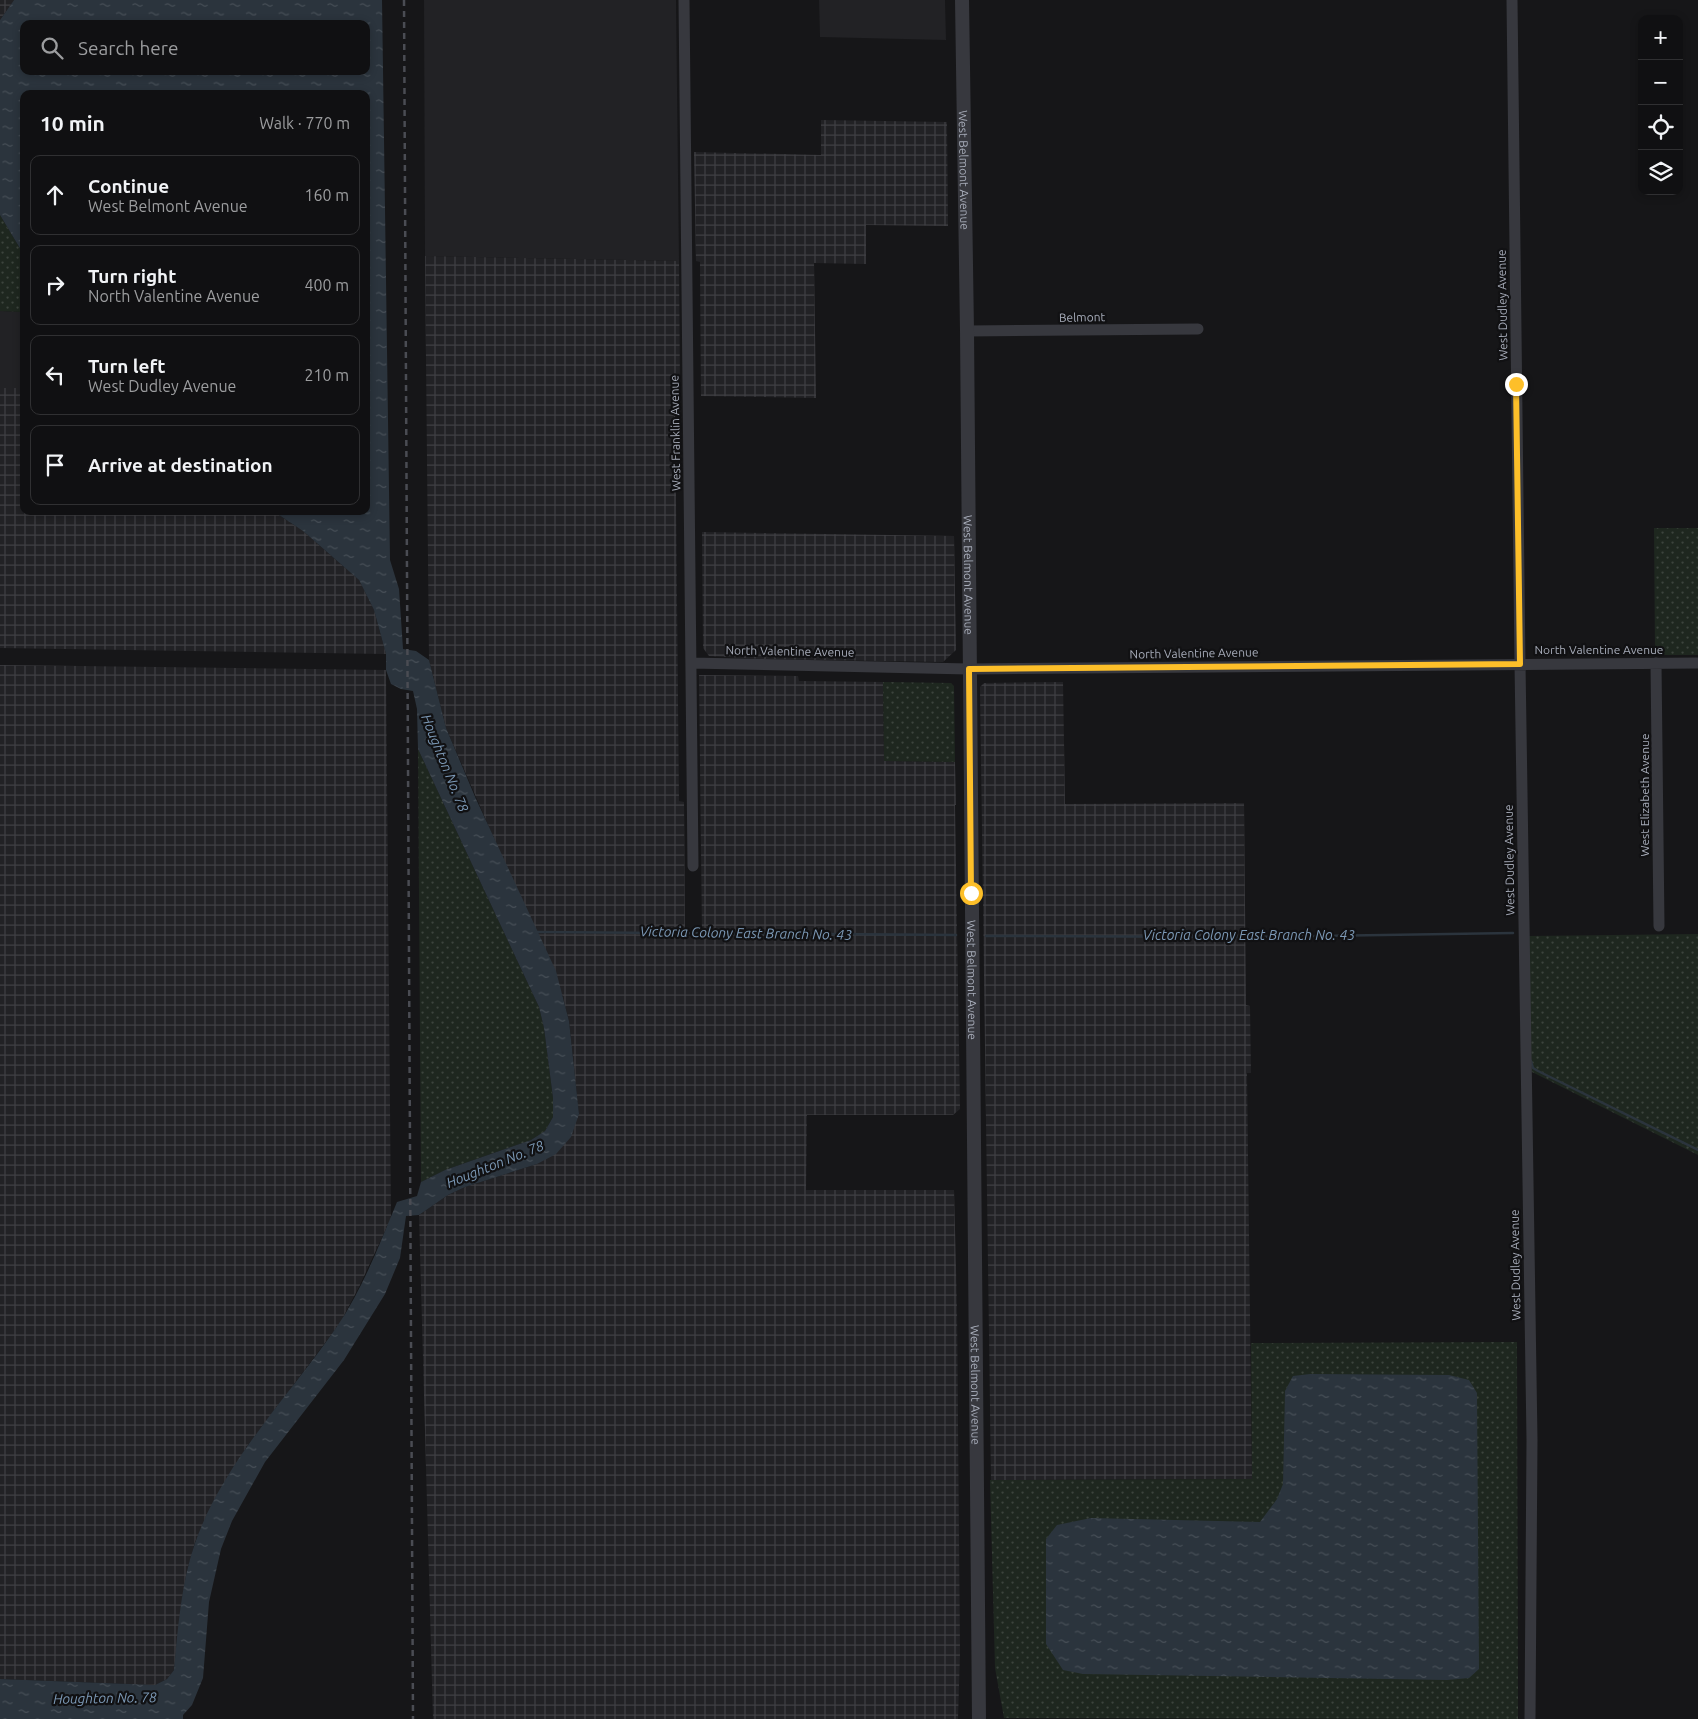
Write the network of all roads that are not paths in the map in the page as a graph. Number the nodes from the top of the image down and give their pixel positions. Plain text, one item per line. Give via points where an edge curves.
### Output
1 (684, 0) edge
2 (962, 0) edge
3 (1512, 0) edge
4 (1198, 329) dead end
5 (967, 331) junction
6 (1698, 662) edge
7 (691, 663) junction
8 (1656, 663) junction
9 (1520, 664) junction
10 (969, 669) junction
11 (693, 866) dead end
12 (1658, 926) dead end
13 (979, 1719) edge
14 (1530, 1719) edge

1 - 7 street, West Franklin Avenue
2 - 5 street, West Belmont Avenue
3 - 9 street, West Dudley Avenue
4 - 5 street, Belmont
5 - 10 street, West Belmont Avenue
6 - 8 street, North Valentine Avenue
7 - 10 street, North Valentine Avenue
7 - 11 street, West Franklin Avenue
8 - 9 street, North Valentine Avenue
8 - 12 street, West Elizabeth Avenue
9 - 10 street, North Valentine Avenue
9 - 14 street, West Dudley Avenue via 1532,1440
10 - 13 street, West Belmont Avenue

